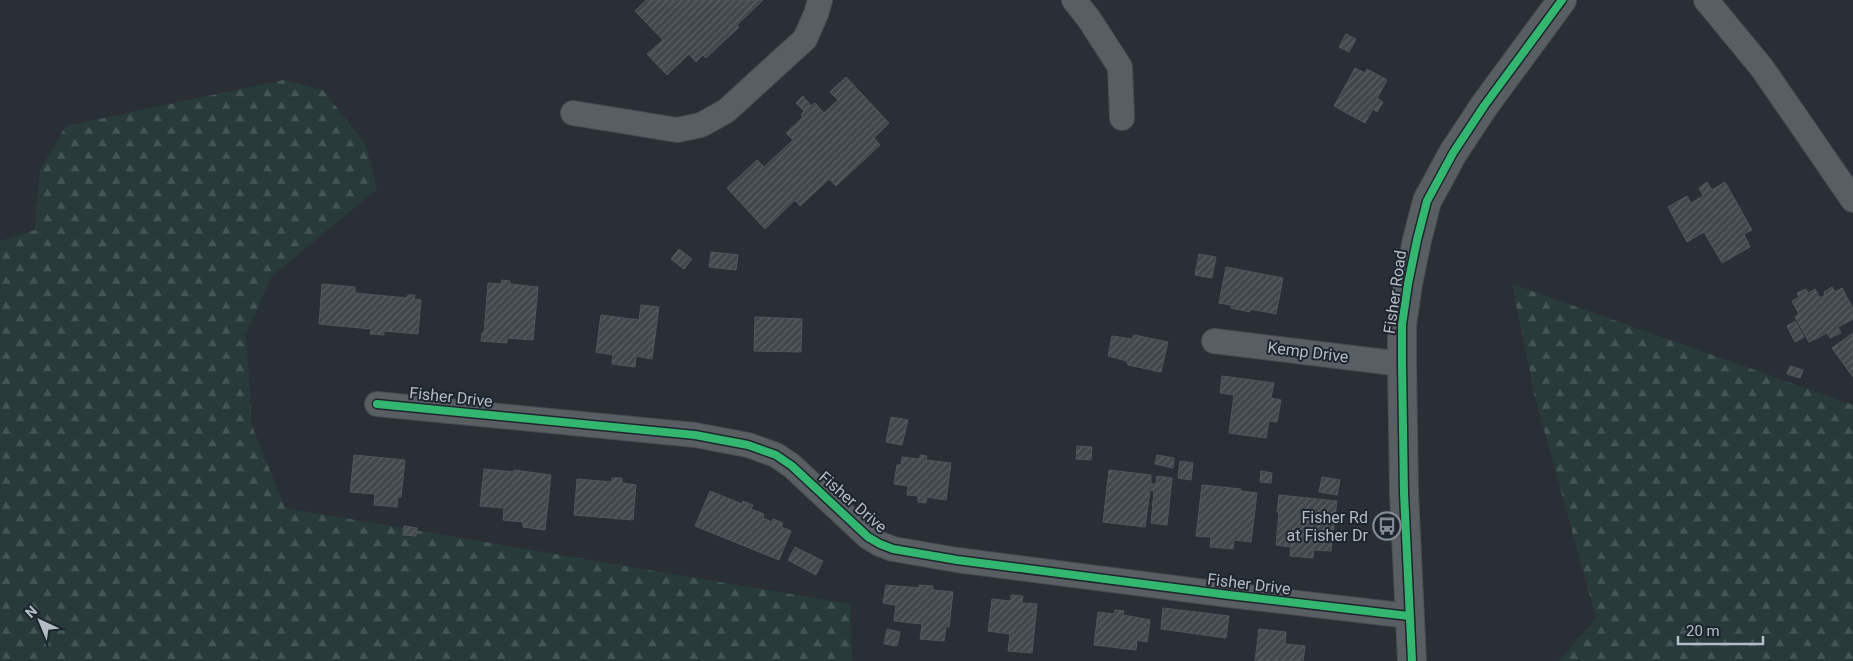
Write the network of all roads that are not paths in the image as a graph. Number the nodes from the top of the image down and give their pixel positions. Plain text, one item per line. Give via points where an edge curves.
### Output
1 (820, 0) edge
2 (1074, 0) edge
3 (1562, 0) edge
4 (1706, 0) edge
5 (573, 113) dead end
6 (1122, 118) dead end
7 (1853, 200) edge
8 (1214, 341) dead end
9 (1402, 364) junction
10 (377, 404) dead end
11 (1409, 616) junction
12 (1412, 661) edge

1 - 5 street via 805,39 726,111 701,125 677,130
2 - 6 street via 1120,66
3 - 9 street, Fisher Road via 1484,106 1452,154 1427,202 1408,284 1402,324
4 - 7 street via 1762,68
8 - 9 street, Kemp Drive
9 - 11 street, Fisher Road
10 - 11 street, Fisher Drive via 695,435 748,445 776,455 792,466 868,537 894,549 957,560
11 - 12 street, Fisher Road

